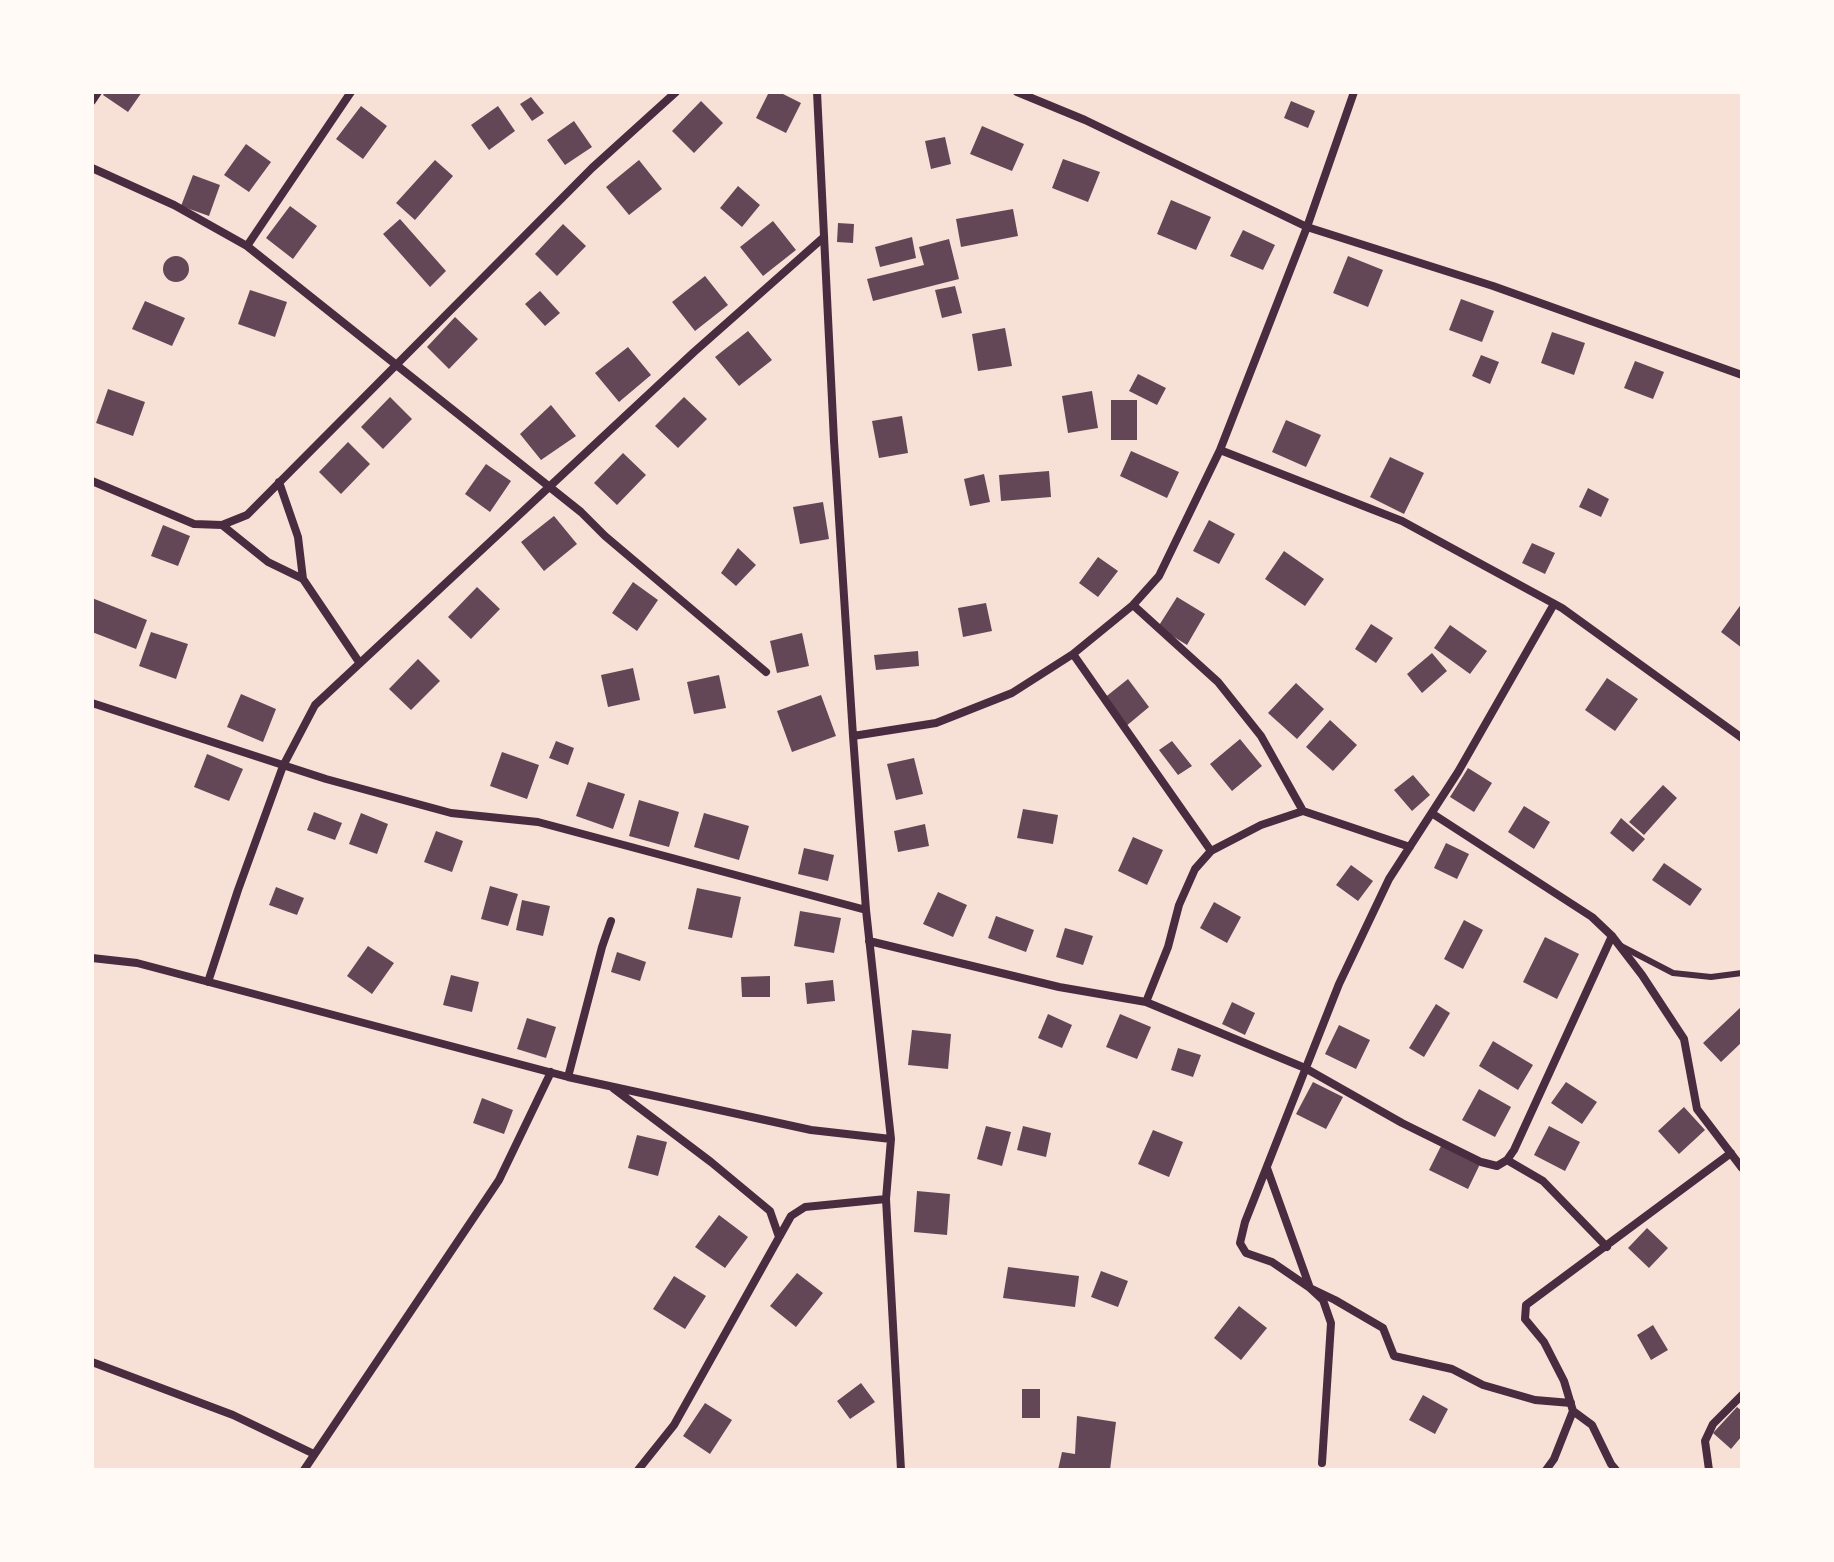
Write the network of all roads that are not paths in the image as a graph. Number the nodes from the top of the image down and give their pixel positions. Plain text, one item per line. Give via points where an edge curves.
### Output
1 (98, 92) edge
2 (351, 92) edge
3 (676, 92) edge
4 (817, 92) edge
5 (1017, 92) edge
6 (1354, 92) edge
7 (92, 101) edge
8 (92, 168) edge
9 (1307, 227) junction
10 (824, 237) junction
11 (247, 246) junction
12 (398, 365) junction
13 (1742, 375) edge
14 (1220, 450) junction
15 (92, 481) edge
16 (279, 482) junction
17 (549, 487) junction
18 (222, 525) junction
19 (303, 579) junction
20 (1554, 604) junction
21 (1133, 605) junction
22 (1073, 654) junction
23 (359, 662) junction
24 (766, 672) dead end
25 (92, 703) edge
26 (853, 736) junction
27 (1742, 738) edge
28 (283, 766) junction
29 (1303, 811) junction
30 (1433, 814) junction
31 (1410, 847) junction
32 (1211, 851) junction
33 (866, 910) junction
34 (611, 921) dead end
35 (1612, 936) junction
36 (869, 941) junction
37 (1618, 944) junction
38 (92, 958) edge
39 (1742, 973) edge
40 (208, 982) junction
41 (1146, 1002) junction
42 (1305, 1068) junction
43 (551, 1072) junction
44 (568, 1077) junction
45 (610, 1086) junction
46 (891, 1139) junction
47 (1731, 1153) junction
48 (1507, 1160) junction
49 (1741, 1163) edge
50 (1266, 1167) junction
51 (886, 1199) junction
52 (779, 1237) junction
53 (1607, 1247) junction
54 (1310, 1288) junction
55 (92, 1362) edge
56 (1742, 1395) edge
57 (1572, 1407) junction
58 (314, 1454) junction
59 (1322, 1463) dead end
60 (304, 1470) edge
61 (638, 1470) edge
62 (901, 1470) edge
63 (1546, 1470) edge
64 (1616, 1470) edge
65 (1709, 1470) edge

1 - 7 street
2 - 11 street
3 - 12 street via 592,168
4 - 10 street
5 - 9 street
6 - 9 street
8 - 11 street
9 - 13 street via 1493,286
9 - 14 street
10 - 17 street
10 - 26 street
11 - 12 street
12 - 16 street
12 - 17 street
14 - 20 street via 1402,521
14 - 21 street via 1159,576
15 - 18 street via 194,524
16 - 18 street via 247,515
16 - 19 street via 298,537
17 - 23 street
17 - 24 street
18 - 19 street via 268,562
19 - 23 street
20 - 27 street
20 - 30 street
21 - 22 street
21 - 29 street via 1218,682 1261,736
22 - 26 street via 1012,693 936,723
22 - 32 street
23 - 28 street via 315,705
25 - 28 street
26 - 33 street
28 - 33 street via 451,813 538,822
28 - 40 street
29 - 31 street
29 - 32 street
30 - 31 street
30 - 35 street via 1592,917
31 - 42 street via 1345,971
32 - 41 street via 1195,869
33 - 36 street
34 - 44 street
35 - 37 street
35 - 48 street
36 - 41 street via 1059,987
36 - 46 street
37 - 39 lane via 1673,973
37 - 47 street via 1684,1039 1697,1109
38 - 40 street via 137,963
40 - 43 street
41 - 42 street
42 - 48 street via 1481,1162 1497,1166
42 - 50 street
43 - 44 street
43 - 58 street via 499,1180
44 - 45 street
45 - 46 street via 811,1130
45 - 52 street via 770,1211
46 - 51 street
47 - 49 street
47 - 53 street
48 - 53 street via 1543,1181
50 - 54 street
50 - 54 street via 1240,1243 1246,1253 1272,1262
51 - 52 street via 805,1207 791,1216
51 - 62 street
52 - 61 street via 674,1425
53 - 57 street via 1526,1305 1525,1319 1544,1342
54 - 57 street via 1383,1328 1394,1356
54 - 59 street via 1323,1300 1331,1323
55 - 58 street via 233,1415
56 - 65 street via 1713,1424 1705,1441
57 - 63 street
57 - 64 street via 1592,1425
58 - 60 street

